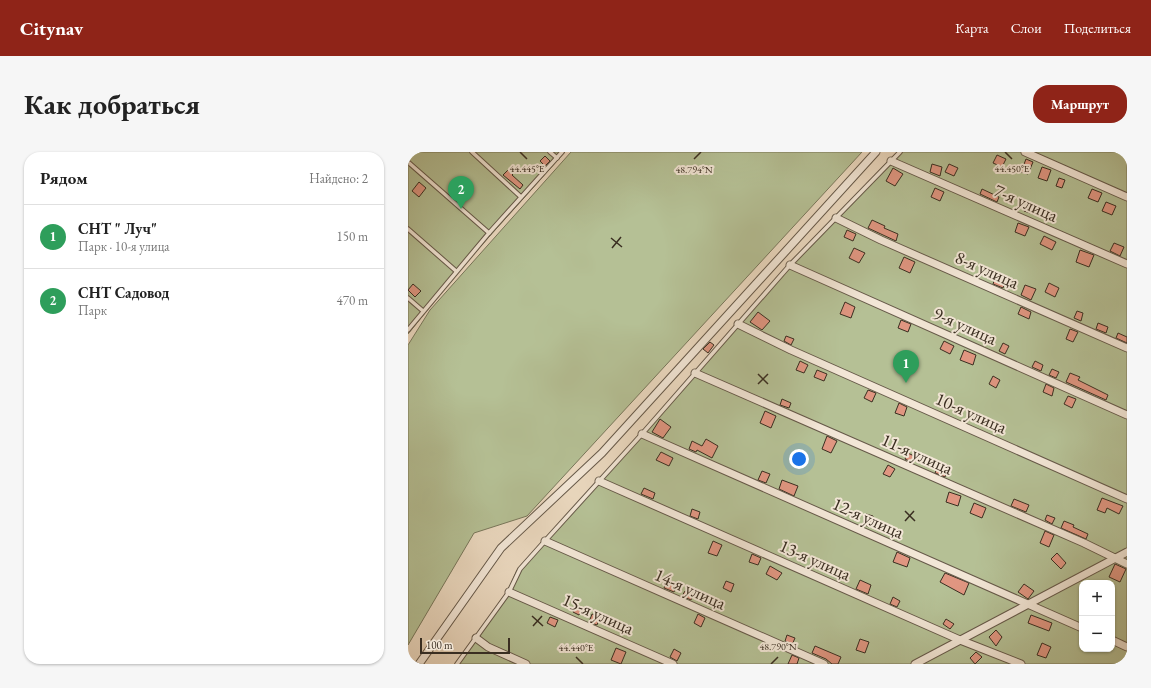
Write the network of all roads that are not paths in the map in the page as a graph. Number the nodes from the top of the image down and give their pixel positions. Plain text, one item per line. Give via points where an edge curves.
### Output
1 (472, 152) edge
2 (550, 152) edge
3 (562, 152) edge
4 (876, 152) edge
5 (900, 152) edge
6 (1025, 152) edge
7 (557, 158) junction
8 (891, 161) junction
9 (408, 162) edge
10 (522, 197) junction
11 (1127, 197) edge
12 (836, 218) junction
13 (408, 229) edge
14 (489, 233) junction
15 (1127, 264) edge
16 (790, 265) junction
17 (456, 272) junction
18 (408, 298) edge
19 (423, 311) junction
20 (738, 324) junction
21 (408, 330) edge
22 (1127, 348) edge
23 (695, 373) junction
24 (1127, 415) edge
25 (642, 434) junction
26 (599, 481) junction
27 (1127, 499) edge
28 (545, 541) junction
29 (1127, 552) edge
30 (1114, 558) junction
31 (1127, 564) edge
32 (509, 592) junction
33 (1027, 605) junction
34 (1079, 627) edge
35 (476, 638) junction
36 (960, 640) junction
37 (1115, 641) edge
38 (1127, 647) edge
39 (419, 664) edge
40 (457, 664) edge
41 (526, 664) edge
42 (673, 664) edge
43 (824, 664) edge
44 (915, 664) edge
45 (1021, 664) edge

1 - 10 lane
2 - 7 lane
3 - 7 lane
4 - 39 street via 602,453 501,548
5 - 8 lane
6 - 11 street
7 - 10 lane
8 - 12 lane
8 - 15 street, 7-я улица
9 - 14 lane
10 - 14 lane
12 - 16 lane
12 - 22 street, 8-я улица
13 - 17 lane
14 - 17 lane
16 - 20 lane
16 - 24 street, 9-я улица
17 - 19 lane
18 - 19 lane
19 - 21 lane
20 - 23 lane
20 - 27 street, 10-я улица
23 - 25 lane
23 - 30 street, 11-я улица
25 - 26 lane
25 - 33 street, 12-я улица
26 - 28 lane
26 - 36 street, 13-я улица
28 - 32 lane via 520,569
28 - 43 street, 14-я улица
29 - 30 street
30 - 31 street, 11-я улица
30 - 33 street
32 - 35 lane
32 - 42 street, 15-я улица
33 - 34 street, 12-я улица
33 - 36 street
35 - 40 lane
35 - 41 street via 488,647
36 - 44 street
36 - 45 street, 13-я улица
37 - 38 street

